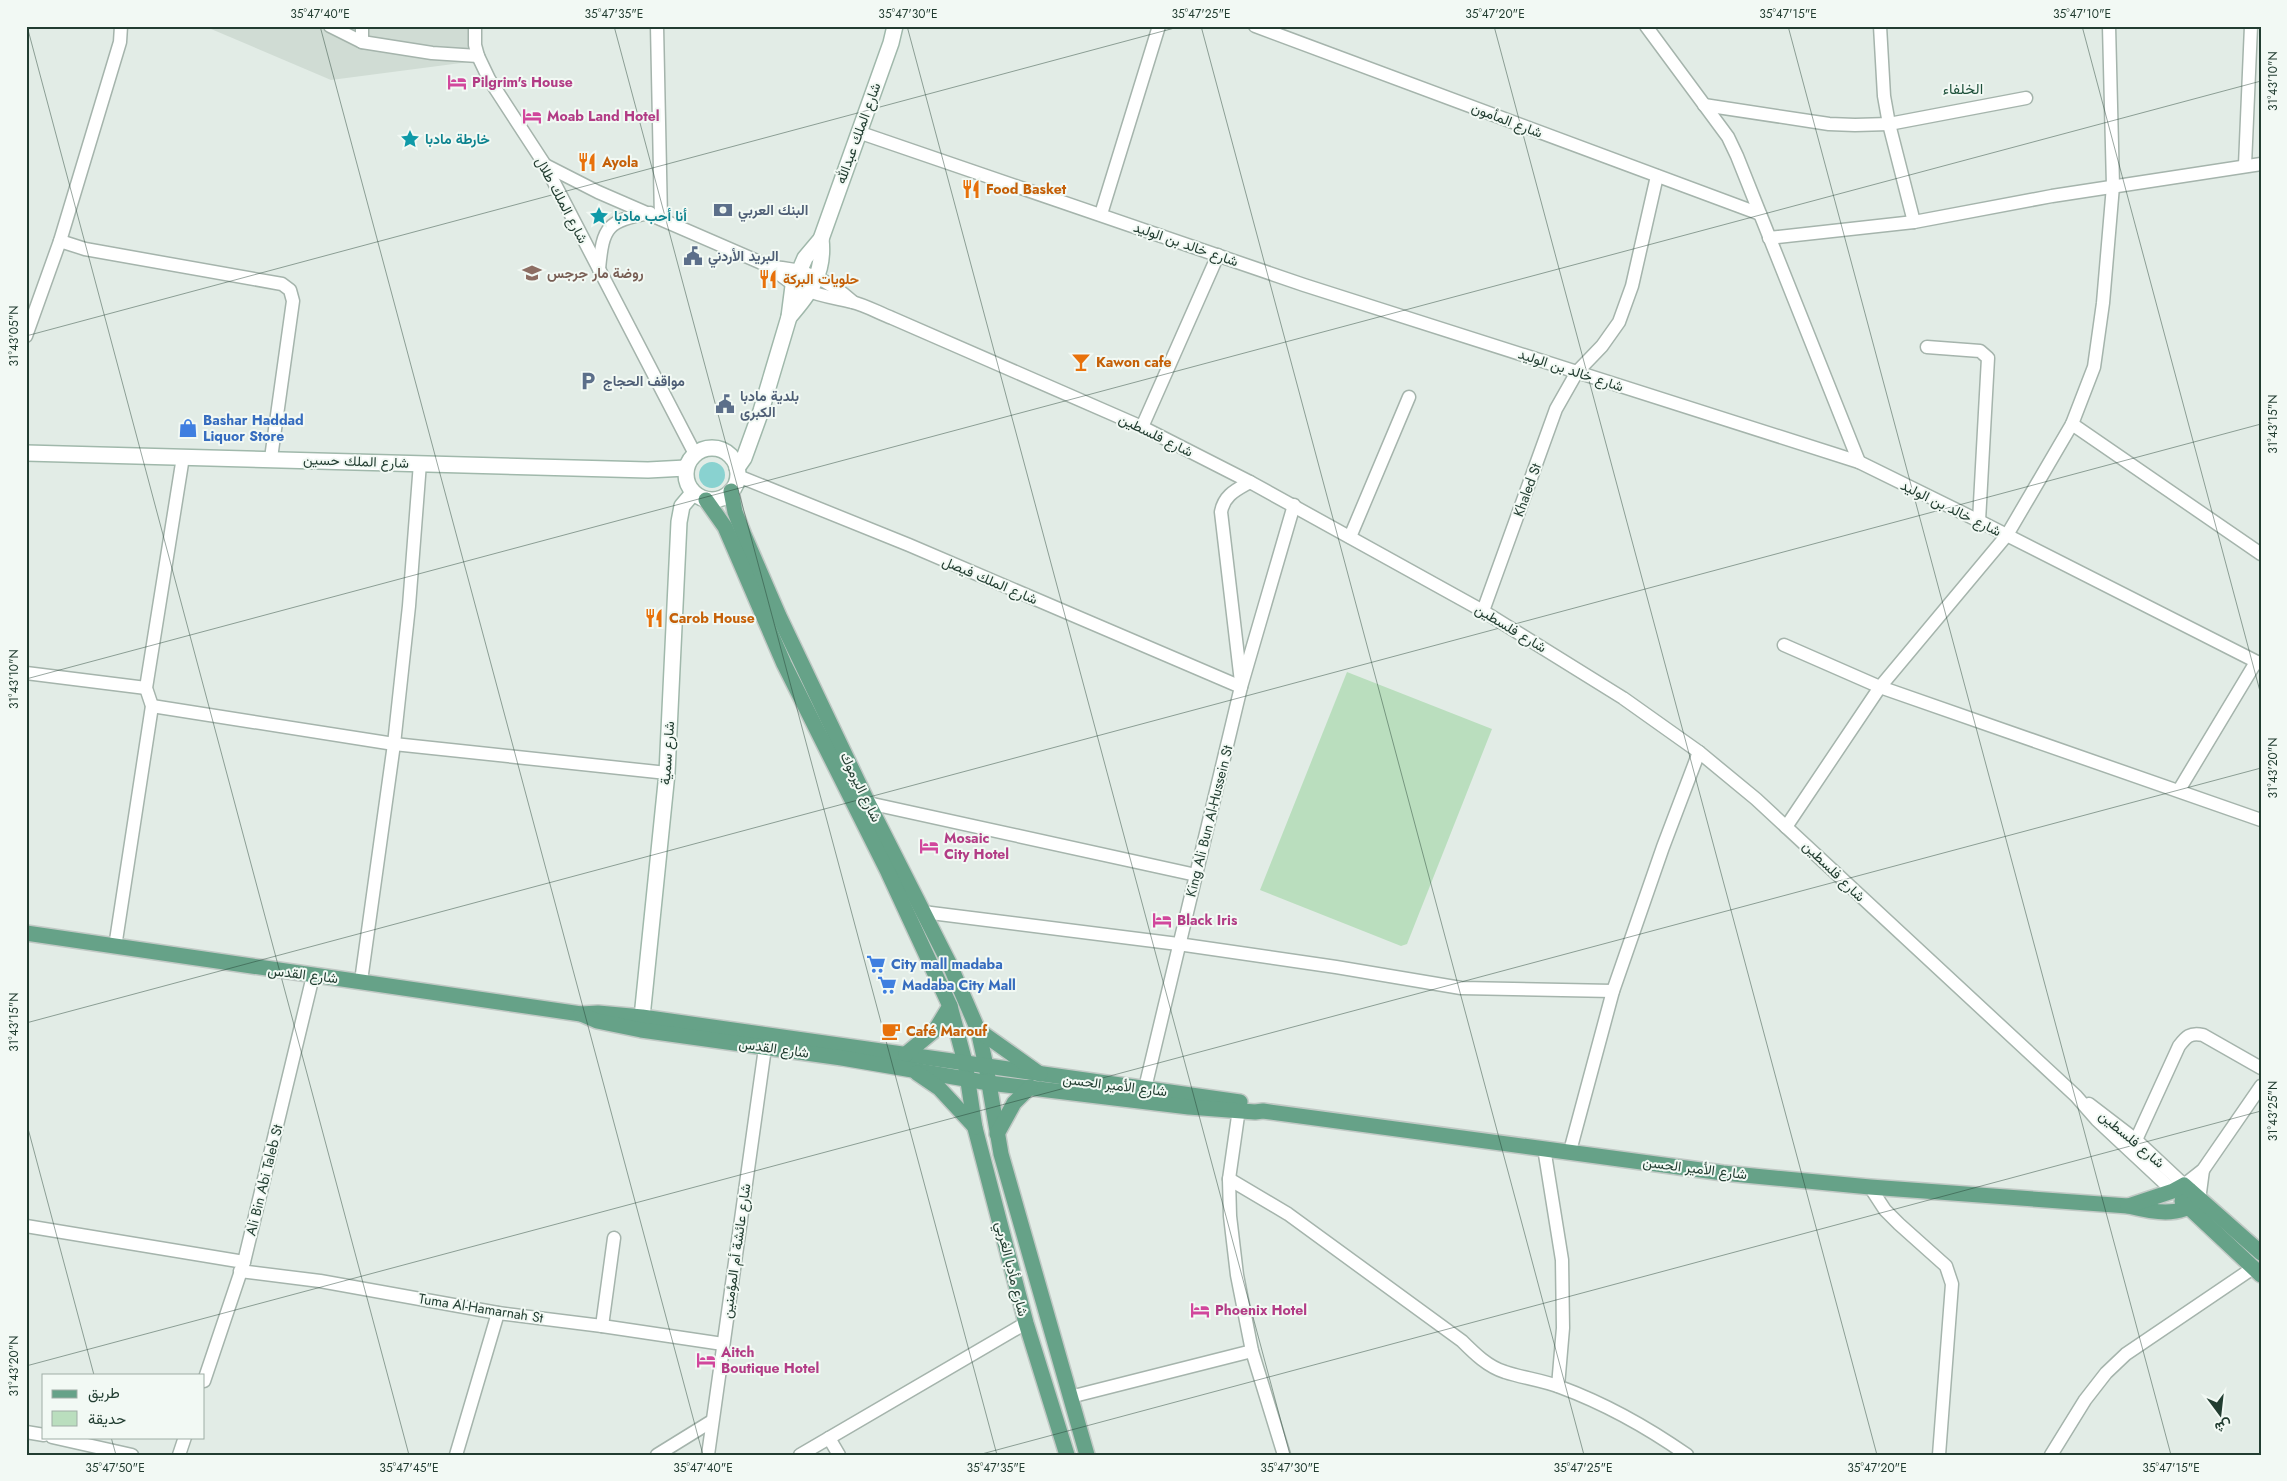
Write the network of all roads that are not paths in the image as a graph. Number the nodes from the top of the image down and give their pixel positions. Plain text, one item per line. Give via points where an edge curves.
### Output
1 (121, 26) edge
2 (330, 26) edge
3 (362, 26) edge
4 (475, 26) edge
5 (657, 26) edge
6 (895, 26) edge
7 (1158, 26) edge
8 (1255, 26) edge
9 (1646, 26) edge
10 (1880, 26) edge
11 (2108, 26) edge
12 (2251, 26) edge
13 (362, 42) junction
14 (478, 56) junction
15 (2026, 98) dead end
16 (1704, 105) junction
17 (1889, 124) junction
18 (858, 132) junction
19 (2261, 164) edge
20 (544, 165) junction
21 (2245, 165) junction
22 (1657, 176) junction
23 (2113, 186) junction
24 (1102, 214) junction
25 (1760, 214) junction
26 (656, 216) junction
27 (1914, 222) junction
28 (1769, 238) junction
29 (821, 239) junction
30 (60, 242) junction
31 (1218, 255) junction
32 (771, 267) junction
33 (599, 270) junction
34 (800, 270) junction
35 (818, 277) junction
36 (793, 286) junction
37 (810, 292) junction
38 (853, 302) junction
39 (789, 317) junction
40 (26, 336) edge
41 (1927, 347) dead end
42 (1577, 372) junction
43 (1409, 397) dead end
44 (2072, 424) junction
45 (1142, 427) junction
46 (26, 453) edge
47 (695, 454) junction
48 (183, 457) junction
49 (271, 458) junction
50 (1859, 462) junction
51 (420, 463) junction
52 (686, 468) junction
53 (737, 472) junction
54 (1250, 482) junction
55 (731, 491) junction
56 (700, 496) junction
57 (1294, 505) junction
58 (1979, 521) junction
59 (2007, 535) junction
60 (1350, 537) junction
61 (2261, 554) edge
62 (1483, 611) junction
63 (1784, 645) dead end
64 (2259, 663) edge
65 (26, 673) edge
66 (1241, 687) junction
67 (146, 688) junction
68 (1880, 688) junction
69 (152, 706) junction
70 (394, 744) junction
71 (1700, 752) junction
72 (667, 773) junction
73 (2179, 790) junction
74 (868, 803) junction
75 (2261, 820) edge
76 (1786, 826) junction
77 (1196, 875) junction
78 (923, 912) junction
79 (26, 933) edge
80 (1178, 944) junction
81 (115, 947) junction
82 (313, 976) junction
83 (361, 981) junction
84 (1613, 991) junction
85 (950, 1006) junction
86 (642, 1024) junction
87 (978, 1030) junction
88 (796, 1046) junction
89 (765, 1048) junction
90 (906, 1054) junction
91 (966, 1062) junction
92 (986, 1066) junction
93 (2261, 1068) edge
94 (912, 1069) junction
95 (1042, 1075) junction
96 (968, 1080) junction
97 (988, 1083) junction
98 (2261, 1086) edge
99 (1030, 1087) junction
100 (1141, 1094) junction
101 (2076, 1096) junction
102 (1239, 1106) junction
103 (975, 1128) junction
104 (998, 1134) junction
105 (2136, 1140) junction
106 (1544, 1148) junction
107 (1570, 1151) junction
108 (2203, 1170) junction
109 (1229, 1179) junction
110 (1870, 1187) junction
111 (2178, 1188) junction
112 (2194, 1204) junction
113 (2128, 1206) junction
114 (26, 1226) edge
115 (614, 1238) dead end
116 (2261, 1253) edge
117 (242, 1266) junction
118 (2257, 1271) edge
119 (498, 1313) junction
120 (1026, 1323) junction
121 (602, 1326) junction
122 (722, 1344) junction
123 (1252, 1351) junction
124 (205, 1378) edge
125 (1558, 1386) junction
126 (1070, 1397) junction
127 (712, 1421) junction
128 (26, 1432) edge
129 (42, 1436) edge
130 (56, 1438) edge
131 (185, 1438) edge
132 (829, 1438) junction
133 (132, 1455) edge
134 (179, 1455) edge
135 (456, 1455) edge
136 (656, 1455) edge
137 (708, 1455) edge
138 (800, 1455) edge
139 (839, 1455) edge
140 (1067, 1455) edge
141 (1088, 1455) edge
142 (1284, 1455) edge
143 (1688, 1455) edge
144 (1938, 1455) edge
145 (2051, 1455) edge

1 - 30 street via 120,42
2 - 13 street
3 - 13 street
4 - 14 street, شارع الملك طلال
5 - 26 street
6 - 18 main road, شارع الملك عبدالله
7 - 24 street
8 - 22 street, شارع المأمون
9 - 16 street
10 - 17 street
11 - 23 street
12 - 21 street
13 - 14 street via 432,53
14 - 20 street, شارع الملك طلال via 489,79
15 - 17 street
16 - 17 street via 1829,124
16 - 25 street via 1728,137
17 - 27 street
18 - 24 street, شارع خالد بن الوليد
18 - 29 main road, شارع الملك عبدالله
19 - 21 street
20 - 26 street, شارع فلسطين
20 - 33 street, شارع الملك طلال
21 - 23 street
22 - 25 street, شارع المأمون
22 - 42 street, Khaled St via 1632,286 1619,322
23 - 27 street
23 - 44 street via 2094,367
24 - 31 street, شارع خالد بن الوليد
25 - 28 street
26 - 32 street, شارع فلسطين
26 - 33 street via 626,219 610,227 601,244
27 - 28 street
28 - 50 street
29 - 34 main road, شارع الملك عبدالله
29 - 35 main road, شارع الملك عبدالله
30 - 40 street
30 - 49 street via 282,284 290,290 293,301
31 - 42 street, شارع خالد بن الوليد
31 - 45 street
32 - 34 street, شارع فلسطين
32 - 36 street, شارع فلسطين
33 - 47 street, شارع الملك طلال
34 - 35 street, شارع فلسطين
34 - 36 main road, شارع الملك عبدالله
35 - 37 main road, شارع الملك عبدالله
35 - 38 street, شارع فلسطين
36 - 37 street, شارع فلسطين
36 - 39 main road, شارع الملك عبدالله
37 - 38 street, شارع فلسطين
37 - 39 main road, شارع الملك عبدالله
38 - 45 street, شارع فلسطين
39 - 53 main road, شارع الملك عبدالله via 761,411
41 - 58 street via 1980,351 1988,358
42 - 50 street, شارع خالد بن الوليد
42 - 62 street, Khaled St via 1556,409
43 - 60 street
44 - 59 street
44 - 61 street
45 - 54 street, شارع فلسطين
46 - 48 main road, شارع الملك حسين
47 - 52 main road
47 - 53 main road via 711,448 720,450 728,454
48 - 49 main road, شارع الملك حسين
48 - 67 street
49 - 51 main road, شارع الملك حسين
50 - 58 street, شارع خالد بن الوليد
51 - 52 main road, شارع الملك حسين via 648,470
51 - 70 street
52 - 56 main road via 686,480
53 - 55 main road
53 - 66 street, شارع الملك فيصل
54 - 57 street, شارع فلسطين
54 - 66 street via 1227,497 1221,512
55 - 56 main road via 720,499
55 - 74 main road, شارع اليرموك via 735,512 779,616
56 - 72 main road, شارع سمية via 682,506 679,522
56 - 85 main road, شارع اليرموك via 725,527 784,664 888,872
57 - 60 street, شارع فلسطين
57 - 66 street, King Ali Bun Al-Hussein St
58 - 59 street, شارع خالد بن الوليد
59 - 64 street, شارع خالد بن الوليد
59 - 68 street
60 - 62 street, شارع فلسطين
62 - 71 street, شارع فلسطين via 1615,692
63 - 68 street
64 - 73 street
65 - 67 street
66 - 77 street, King Ali Bun Al-Hussein St
67 - 69 street
68 - 73 street
68 - 76 street
69 - 70 street
69 - 81 street
70 - 72 street
70 - 83 street
71 - 76 street, شارع فلسطين
71 - 84 street
72 - 86 main road, شارع سمية
73 - 75 street
74 - 77 street
74 - 78 main road, شارع اليرموك
76 - 101 street, شارع فلسطين
77 - 80 street, King Ali Bun Al-Hussein St
78 - 80 street
78 - 87 main road, شارع اليرموك
79 - 81 main road, شارع القدس
80 - 84 street via 1461,988
80 - 100 street, King Ali Bun Al-Hussein St
81 - 82 main road, شارع القدس
82 - 83 main road, شارع القدس
82 - 117 street, Ali Bin Abi Taleb St
83 - 86 main road, شارع القدس via 581,1014 597,1022
84 - 107 street
85 - 90 main road via 936,1029
85 - 91 main road, شارع اليرموك
86 - 88 main road, شارع القدس
86 - 89 main road, شارع القدس
87 - 92 main road, شارع اليرموك
87 - 95 main road
88 - 89 main road, شارع القدس
88 - 90 main road, شارع القدس
88 - 94 main road, شارع القدس
89 - 122 street, شارع عائشة أم المؤمنين
90 - 91 main road, شارع القدس
91 - 92 main road, شارع الأمير الحسن
91 - 96 main road, شارع اليرموك
92 - 95 main road, شارع الأمير الحسن
92 - 97 main road, شارع اليرموك
93 - 105 street via 2203,1035 2186,1036
94 - 96 main road, شارع القدس
94 - 103 main road via 939,1088
95 - 100 main road, شارع الأمير الحسن
96 - 97 main road, شارع الأمير الحسن
96 - 103 main road, شارع مأدبا الغربي
97 - 99 main road, شارع الأمير الحسن
97 - 104 main road, شارع مأدبا الغربي
98 - 108 street
99 - 100 main road, شارع الأمير الحسن
99 - 104 main road via 1014,1103
100 - 102 main road, شارع الأمير الحسن
101 - 105 street, شارع فلسطين
101 - 111 street, شارع فلسطين via 2097,1120
102 - 106 main road, شارع الأمير الحسن
102 - 109 street
103 - 120 main road, شارع مأدبا الغربي
104 - 126 main road, شارع مأدبا الغربي
105 - 111 street, شارع فلسطين
106 - 107 main road, شارع الأمير الحسن
106 - 125 street via 1562,1260 1563,1328
107 - 110 main road, شارع الأمير الحسن via 1723,1173
108 - 111 street
108 - 112 street
109 - 123 street via 1237,1275
109 - 125 street via 1320,1237 1503,1372
110 - 113 main road, شارع الأمير الحسن
110 - 144 street via 1885,1210 1946,1266 1952,1284
111 - 112 main road
111 - 113 main road, شارع الأمير الحسن
112 - 113 main road, شارع الأمير الحسن via 2168,1212
112 - 116 main road
112 - 118 main road
114 - 117 street, Tuma Al-Hamarnah St
115 - 121 street
117 - 119 street, Tuma Al-Hamarnah St
117 - 124 street, Ali Bin Abi Taleb St
118 - 145 street via 2126,1354 2085,1400
119 - 121 street, Tuma Al-Hamarnah St
119 - 135 street
120 - 132 street
120 - 140 main road, شارع مأدبا الغربي
121 - 122 street, Tuma Al-Hamarnah St
122 - 127 street, شارع عائشة أم المؤمنين
123 - 126 street
123 - 142 street
125 - 143 street via 1611,1408
126 - 141 main road, شارع مأدبا الغربي
127 - 136 street
127 - 137 street, شارع عائشة أم المؤمنين
128 - 129 street
130 - 133 street
131 - 134 street
132 - 138 street
132 - 139 street

